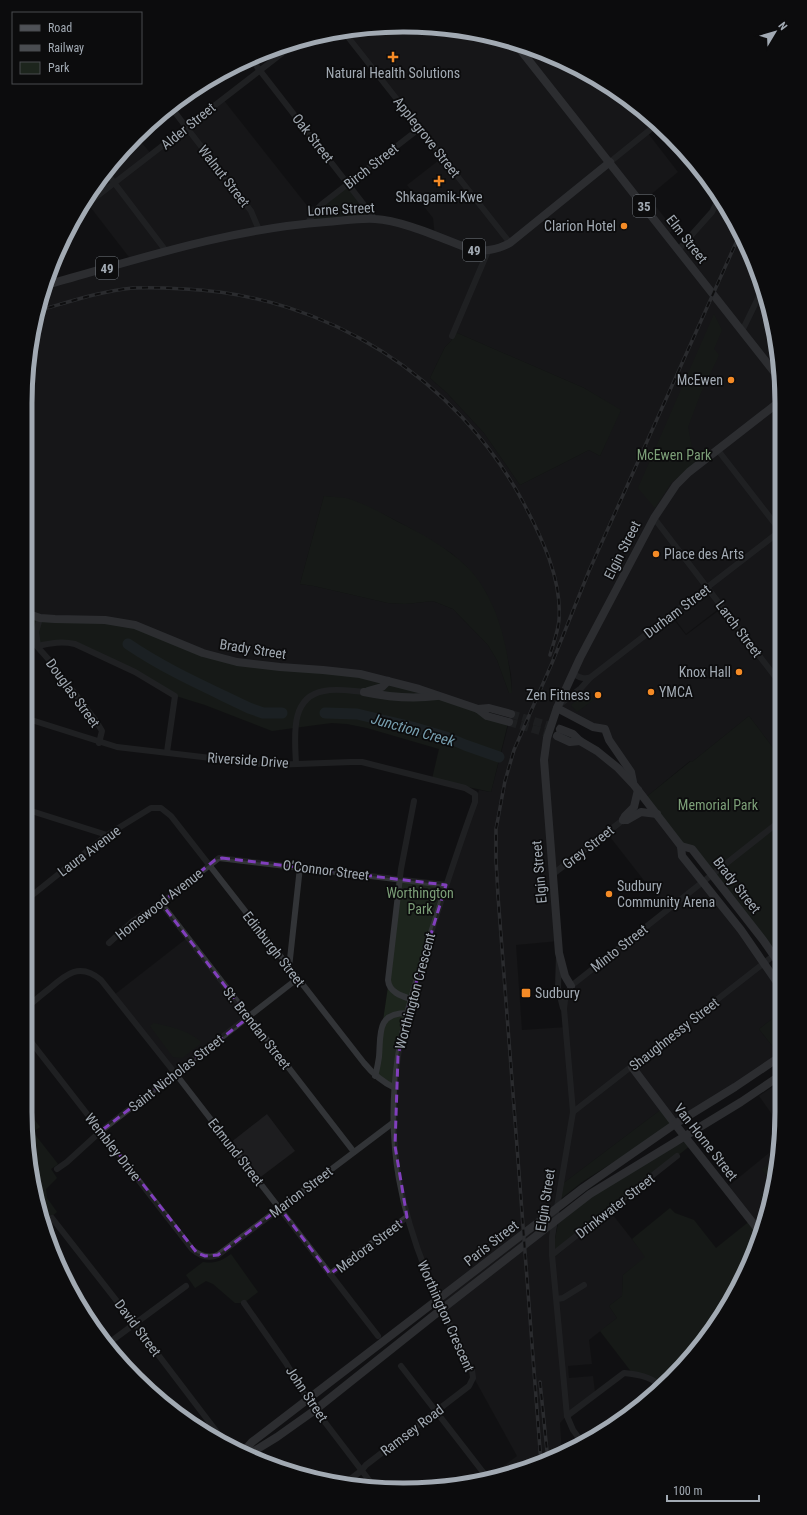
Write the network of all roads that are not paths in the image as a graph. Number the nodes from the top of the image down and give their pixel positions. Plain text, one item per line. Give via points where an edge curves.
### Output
1 (347, 36) edge
2 (283, 52) edge
3 (527, 54) edge
4 (254, 63) edge
5 (260, 70) junction
6 (174, 111) edge
7 (186, 127) junction
8 (420, 128) junction
9 (653, 128) edge
10 (610, 162) junction
11 (109, 177) edge
12 (114, 183) junction
13 (349, 184) junction
14 (94, 198) edge
15 (716, 204) edge
16 (375, 219) junction
17 (308, 224) junction
18 (259, 230) junction
19 (510, 243) junction
20 (679, 249) junction
21 (166, 251) junction
22 (488, 251) junction
23 (52, 283) edge
24 (759, 297) edge
25 (742, 331) junction
26 (452, 336) dead end
27 (773, 371) edge
28 (775, 405) edge
29 (717, 449) junction
30 (654, 518) junction
31 (775, 524) edge
32 (775, 535) edge
33 (707, 588) junction
34 (32, 615) edge
35 (40, 618) junction
36 (32, 640) edge
37 (38, 646) junction
38 (573, 674) junction
39 (775, 676) edge
40 (590, 678) junction
41 (388, 681) junction
42 (364, 692) junction
43 (440, 696) junction
44 (557, 708) junction
45 (510, 718) tunnel mouth
46 (32, 720) edge
47 (559, 732) tunnel mouth
48 (99, 743) junction
49 (167, 752) junction
50 (296, 764) junction
51 (636, 787) junction
52 (471, 791) joint
53 (414, 800) dead end
54 (156, 807) joint
55 (32, 811) edge
56 (657, 814) junction
57 (623, 820) junction
58 (775, 825) edge
59 (107, 835) junction
60 (681, 846) junction
61 (209, 866) junction
62 (300, 867) junction
63 (553, 874) junction
64 (712, 874) junction
65 (400, 879) junction
66 (702, 882) junction
67 (446, 885) junction
68 (32, 895) edge
69 (161, 903) junction
70 (109, 943) dead end
71 (559, 953) junction
72 (773, 956) junction
73 (775, 958) edge
74 (764, 963) junction
75 (289, 968) junction
76 (297, 979) junction
77 (775, 979) edge
78 (570, 986) junction
79 (411, 999) junction
80 (32, 1003) edge
81 (564, 1009) junction
82 (407, 1013) junction
83 (248, 1017) junction
84 (32, 1043) edge
85 (775, 1060) edge
86 (632, 1067) junction
87 (176, 1074) junction
88 (375, 1076) junction
89 (775, 1079) edge
90 (395, 1088) junction
91 (573, 1112) junction
92 (394, 1122) junction
93 (675, 1124) junction
94 (101, 1132) junction
95 (684, 1136) junction
96 (354, 1152) junction
97 (677, 1156) dead end
98 (57, 1169) dead end
99 (586, 1191) junction
100 (280, 1208) junction
101 (407, 1217) junction
102 (52, 1218) dead end
103 (756, 1227) edge
104 (205, 1256) joint
105 (552, 1256) junction
106 (330, 1274) junction
107 (584, 1285) dead end
108 (186, 1286) dead end
109 (557, 1299) junction
110 (244, 1303) dead end
111 (134, 1323) junction
112 (378, 1336) dead end
113 (111, 1341) edge
114 (401, 1366) dead end
115 (473, 1378) joint
116 (657, 1382) edge
117 (308, 1400) junction
118 (315, 1410) junction
119 (437, 1411) junction
120 (567, 1416) junction
121 (217, 1433) edge
122 (579, 1439) edge
123 (246, 1448) edge
124 (253, 1451) edge
125 (362, 1471) junction
126 (484, 1474) edge
127 (350, 1479) edge
128 (370, 1481) edge

1 - 8 street, Applegrove Street
2 - 5 street, Alder Street
3 - 10 main road, Elm Street / 35
4 - 5 street, Oak Street
5 - 7 street, Alder Street
5 - 13 street, Oak Street
6 - 7 street, Walnut Street
7 - 12 street, Alder Street
7 - 18 street, Walnut Street via 251,211
8 - 13 street, Birch Street
8 - 19 street, Applegrove Street
9 - 10 street
10 - 19 main road, Lorne Street / 49
10 - 20 main road, Elm Street / 35
11 - 12 street
12 - 14 street, Alder Street
12 - 21 street
13 - 16 street, Oak Street
13 - 17 street, Birch Street via 317,209
15 - 20 street via 712,212
16 - 17 main road, Lorne Street / 49
16 - 22 main road, Lorne Street / 49 via 401,224 470,249
17 - 18 main road, Lorne Street / 49
18 - 21 main road, Lorne Street / 49
19 - 22 main road, Lorne Street / 49
20 - 25 main road, Elm Street / 35
21 - 23 main road, Lorne Street / 49
22 - 26 street
24 - 25 street
25 - 27 main road, Elm Street / 35
28 - 29 main road, Elgin Street
29 - 30 main road, Elgin Street via 676,485
29 - 31 street
30 - 33 street, Larch Street
30 - 38 main road, Elgin Street
32 - 33 street, Durham Street
33 - 39 street, Larch Street
33 - 40 street, Durham Street
34 - 35 main road, Brady Street
35 - 37 street, Douglas Street via 36,632
35 - 41 main road, Brady Street via 117,622 146,629 215,657 251,664 342,672
36 - 37 street, Douglas Street
37 - 48 street, Douglas Street via 100,726 102,731
37 - 49 street via 54,642 76,644 135,672 176,696
38 - 40 street via 582,679
38 - 44 main road, Elgin Street
40 - 44 street, Durham Street
41 - 42 main road via 376,690
41 - 43 main road, Brady Street
42 - 43 main road via 399,697
42 - 50 street via 323,691 304,702 295,725
43 - 45 main road, Brady Street via 478,709 487,716
44 - 51 main road via 593,727 605,729 609,740 631,772
44 - 63 main road, Elgin Street via 543,754
46 - 48 street, Riverside Drive
47 - 51 main road, Brady Street via 573,734 608,759
48 - 49 street, Riverside Drive
49 - 50 street, Riverside Drive via 271,765
50 - 52 street, Riverside Drive via 362,762 438,780
51 - 56 main road, Brady Street
51 - 57 main road via 634,806
52 - 67 street, Worthington Crescent via 475,794 475,802
53 - 65 street
54 - 59 street, Laura Avenue
54 - 61 street, Edinburgh Street via 171,816
55 - 59 street
56 - 57 main road via 641,812
56 - 60 main road, Brady Street
57 - 63 street, Grey Street
58 - 64 street, Minto Street
59 - 68 street, Laura Avenue
60 - 64 main road, Brady Street via 692,849
60 - 66 main road, Brady Street via 682,856
61 - 62 street, O'Connor Street via 222,858
61 - 69 street, Homewood Avenue
61 - 75 street, Edinburgh Street
62 - 65 street, O'Connor Street
62 - 75 street
63 - 71 main road, Elgin Street
64 - 66 street, Minto Street
64 - 72 main road, Brady Street
65 - 67 street, O'Connor Street
65 - 79 street via 389,985 400,996
66 - 74 main road, Brady Street
66 - 78 street, Minto Street
67 - 79 street, Worthington Crescent
69 - 70 street, Homewood Avenue via 133,921
69 - 83 street, St. Brendan Street
71 - 78 main road, Elgin Street
71 - 81 street via 558,988
72 - 73 main road, Brady Street
72 - 74 street, Shaughnessy Street
74 - 77 main road, Brady Street
74 - 86 street, Shaughnessy Street
75 - 76 street, Edinburgh Street
76 - 83 street, Saint Nicholas Street
76 - 88 street, Edinburgh Street
78 - 81 street, Elgin Street
79 - 82 street, Worthington Crescent
80 - 87 street, Edmund Street via 67,974 75,971 89,972 101,980
81 - 91 street, Elgin Street
82 - 88 street via 394,1014 383,1022
82 - 90 street, Worthington Crescent via 398,1056
83 - 87 street, Saint Nicholas Street
83 - 96 street, St. Brendan Street
84 - 94 street, Wembley Drive
85 - 93 main road, Paris Street
86 - 91 street, Shaughnessy Street
86 - 93 main road, Van Horne Street
87 - 94 street, Saint Nicholas Street
87 - 100 street, Edmund Street
88 - 90 street, Edinburgh Street
89 - 95 main road, Paris Street
90 - 92 street, Worthington Crescent
91 - 105 street, Elgin Street via 552,1237
92 - 96 street, Marion Street
92 - 101 street, Worthington Crescent via 399,1179
93 - 95 main road, Van Horne Street
93 - 99 main road, Paris Street
94 - 98 street, Saint Nicholas Street
94 - 104 street, Wembley Drive via 192,1249
95 - 99 main road, Paris Street
95 - 103 main road, Van Horne Street
96 - 100 street, Marion Street
97 - 105 street, Drinkwater Street
99 - 117 main road, Paris Street
99 - 118 main road, Paris Street
100 - 104 street, Marion Street via 218,1255
100 - 106 street, Edmund Street
101 - 106 street, Medora Street
101 - 115 street, Worthington Crescent via 432,1289 472,1370
102 - 111 street, David Street
105 - 109 street, Elgin Street
106 - 112 street, Edmund Street
107 - 109 street
108 - 111 street
109 - 120 street, Elgin Street
110 - 117 street, John Street via 286,1363
111 - 113 street
111 - 121 street, David Street
114 - 119 street
115 - 119 street, Ramsey Road via 468,1386
116 - 120 street via 624,1373
117 - 118 street, John Street
117 - 123 main road, Paris Street
118 - 124 main road, Paris Street
118 - 125 street, John Street
119 - 125 street, Ramsey Road via 366,1465
119 - 126 street
120 - 122 street
125 - 127 street, Ramsey Road
125 - 128 street, John Street

